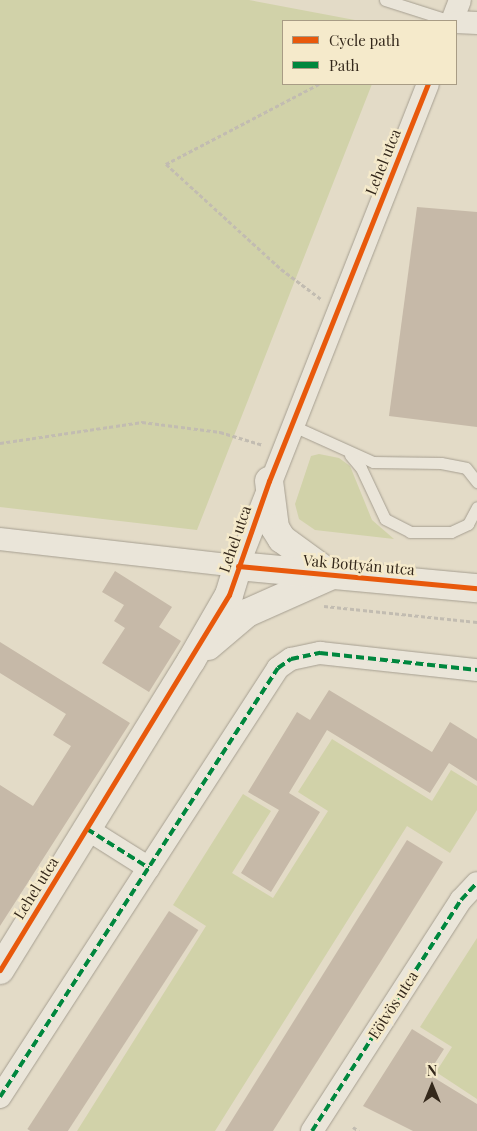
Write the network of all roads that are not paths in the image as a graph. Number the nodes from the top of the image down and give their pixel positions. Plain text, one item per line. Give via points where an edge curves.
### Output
1 (385, 0) edge
2 (460, 0) edge
3 (450, 20) edge
4 (453, 20) edge
5 (457, 21) edge
6 (477, 23) edge
7 (428, 85) edge
8 (292, 425) junction
9 (349, 454) junction
10 (269, 481) junction
11 (477, 482) edge
12 (477, 507) edge
13 (0, 539) edge
14 (238, 566) junction
15 (331, 575) junction
16 (477, 588) edge
17 (191, 662) junction
18 (477, 670) edge
19 (87, 829) junction
20 (149, 868) junction
21 (477, 883) edge
22 (0, 970) edge
23 (0, 1097) edge
24 (312, 1131) edge

1 - 3 lane
2 - 4 street
5 - 6 street
7 - 8 street, Lehel utca
8 - 9 lane
8 - 10 street, Lehel utca
9 - 11 lane via 373,462 441,463 466,468
9 - 12 lane via 361,468 385,519 410,532 451,532 468,524
10 - 14 street, Lehel utca
10 - 15 street via 275,528
13 - 14 street, Vak Bottyán utca
14 - 15 street, Vak Bottyán utca
14 - 17 street, Lehel utca via 229,595
15 - 16 street, Vak Bottyán utca
15 - 17 street via 247,614
17 - 19 street, Lehel utca
18 - 20 street via 320,654 291,659 265,685
19 - 20 street
19 - 22 street, Lehel utca
20 - 23 street
21 - 24 street, Eötvös utca via 461,900

